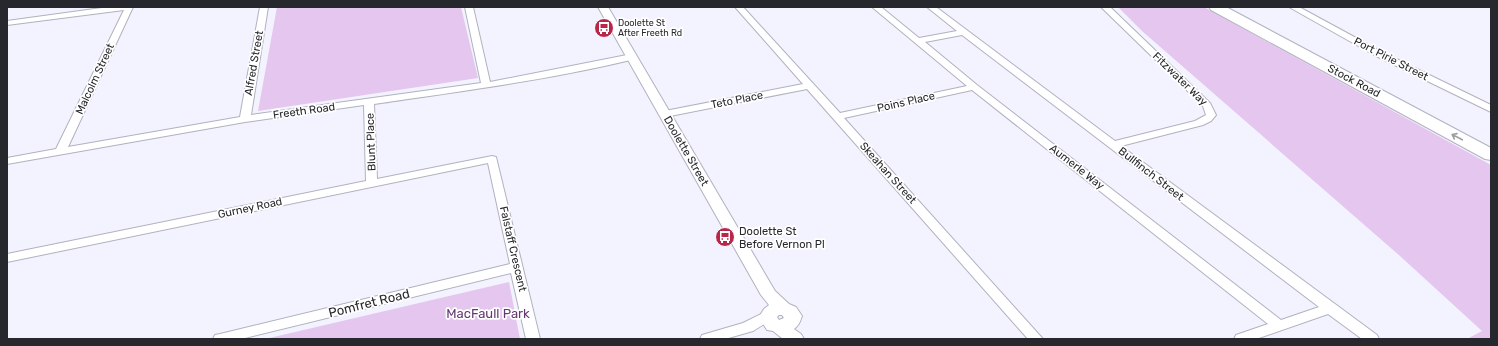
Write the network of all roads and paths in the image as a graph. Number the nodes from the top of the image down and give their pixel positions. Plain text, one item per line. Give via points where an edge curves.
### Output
1 (128, 7) edge
2 (264, 7) edge
3 (469, 7) edge
4 (603, 7) edge
5 (739, 7) edge
6 (876, 7) edge
7 (932, 7) edge
8 (1105, 7) edge
9 (1216, 7) edge
10 (1236, 7) edge
11 (1293, 7) edge
12 (7, 23) edge
13 (964, 32) junction
14 (918, 41) junction
15 (633, 59) junction
16 (486, 85) junction
17 (809, 86) junction
18 (974, 87) junction
19 (369, 101) junction
20 (1491, 109) edge
21 (665, 114) junction
22 (837, 117) junction
23 (245, 119) junction
24 (1491, 142) edge
25 (1113, 145) junction
26 (60, 152) junction
27 (1491, 155) edge
28 (492, 159) joint
29 (7, 161) edge
30 (372, 183) junction
31 (7, 258) edge
32 (517, 266) junction
33 (1330, 308) junction
34 (778, 318) junction
35 (1279, 326) junction
36 (220, 339) edge
37 (534, 339) edge
38 (707, 339) edge
39 (796, 339) edge
40 (1036, 339) edge
41 (1242, 339) edge
42 (1372, 339) edge

1 - 12 street
1 - 26 street, Malcolm Street
2 - 23 street, Alfred Street
3 - 16 street
4 - 15 street, Doolette Street
5 - 17 street, Skeahan Street
6 - 14 street, Aumerle Way
7 - 13 street, Bullfinch Street
8 - 25 street, Fitzwater Way via 1207,105 1211,115 1199,123
27 -> 9 highway, Stock Road
10 - 24 highway, Stock Road
11 - 20 street, Port Pirie Street via 1379,54
13 - 14 street
13 - 25 street, Bullfinch Street
14 - 18 street, Aumerle Way
15 - 16 street, Freeth Road
15 - 21 street, Doolette Street
16 - 19 street, Freeth Road
17 - 21 street, Teto Place
17 - 22 street, Skeahan Street
18 - 22 street, Poins Place
18 - 35 street, Aumerle Way
19 - 23 street, Freeth Road
19 - 30 street, Blunt Place
21 - 34 street, Doolette Street via 768,295
22 - 40 street, Skeahan Street
23 - 26 street, Freeth Road
25 - 33 street, Bullfinch Street
26 - 29 street, Freeth Road
28 - 30 street, Gurney Road
28 - 32 street, Falstaff Crescent
30 - 31 street, Gurney Road
32 - 36 street, Pomfret Road
32 - 37 street, Falstaff Crescent
33 - 35 street
33 - 42 street, Bullfinch Street
34 - 38 street
34 - 39 street
35 - 41 street

